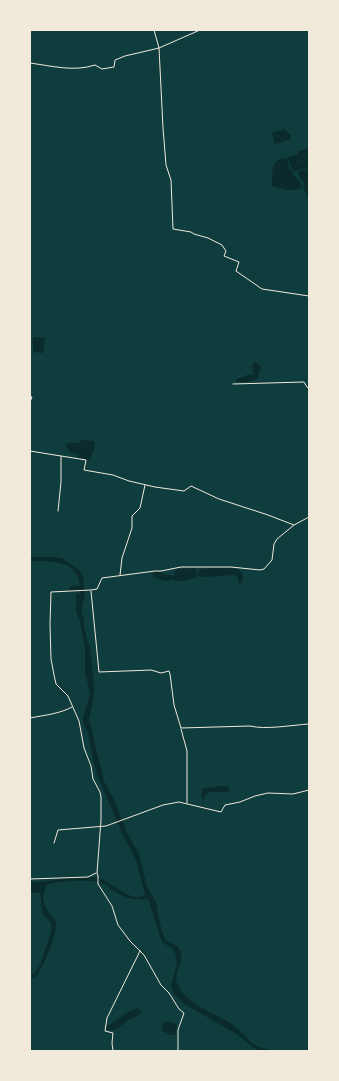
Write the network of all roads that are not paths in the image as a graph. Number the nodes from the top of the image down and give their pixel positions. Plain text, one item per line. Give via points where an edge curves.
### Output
1 (154, 30) edge
2 (200, 30) edge
3 (159, 48) junction
4 (30, 63) edge
5 (309, 296) edge
6 (233, 384) dead end
7 (309, 389) edge
8 (30, 396) edge
9 (30, 402) edge
10 (30, 451) edge
11 (61, 456) junction
12 (145, 485) junction
13 (58, 511) dead end
14 (309, 518) edge
15 (294, 525) junction
16 (120, 575) junction
17 (91, 590) junction
18 (73, 706) junction
19 (30, 718) edge
20 (309, 724) edge
21 (181, 728) junction
22 (309, 790) edge
23 (187, 803) junction
24 (101, 826) junction
25 (54, 843) dead end
26 (97, 873) junction
27 (30, 879) edge
28 (140, 951) junction
29 (113, 1051) edge
30 (178, 1051) edge

1 - 3 street
2 - 3 street
3 - 4 street via 125,56 115,60 114,67 102,69 95,66 60,68
3 - 5 street via 163,128 166,165 171,180 173,229 191,232 222,245 226,251 224,256 239,262 236,272 259,288
6 - 7 street via 304,382
8 - 9 street
10 - 11 street
11 - 12 street via 86,460 84,470 113,475
11 - 13 street
12 - 15 street via 184,491 191,486 219,499
12 - 16 street via 140,508 132,516 132,528 121,561
14 - 15 street
15 - 16 street via 274,544 272,560 264,569 181,567
16 - 17 street via 102,578 97,589
17 - 18 street via 51,592 51,659 54,675 56,684 68,696
17 - 21 street via 99,672 169,671 174,705
18 - 19 street via 62,713
18 - 24 street via 93,779 100,792
20 - 21 street
21 - 23 street via 187,751
22 - 23 street via 293,794 258,795 225,805 223,812
23 - 24 street via 163,805 109,826
24 - 25 street via 58,830
24 - 26 street
26 - 27 street via 88,877
26 - 28 street via 98,883 112,906 118,925
28 - 29 street via 105,1026 105,1032 113,1033
28 - 30 street via 158,981 184,1013 178,1030

